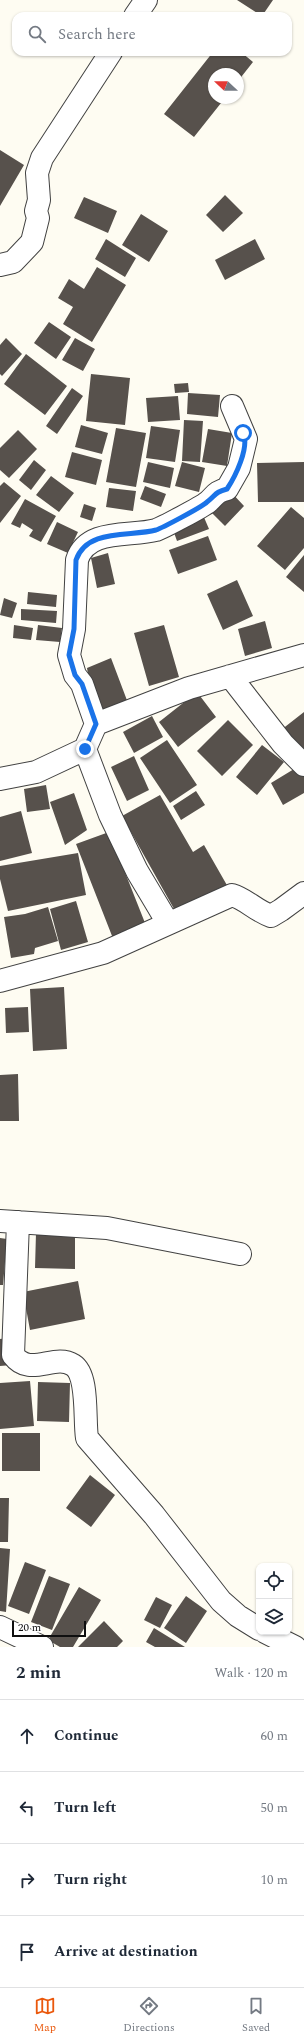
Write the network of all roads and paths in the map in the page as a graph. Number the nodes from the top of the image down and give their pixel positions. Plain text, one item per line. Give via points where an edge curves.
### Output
1 (146, 0) edge
2 (138, 12) edge
3 (108, 56) edge
4 (0, 265) edge
5 (232, 406) dead end
6 (304, 655) edge
7 (230, 676) junction
8 (96, 724) junction
9 (85, 749) junction
10 (304, 765) edge
11 (0, 779) edge
12 (304, 893) edge
13 (168, 923) junction
14 (0, 981) edge
15 (9, 1222) edge
16 (240, 1254) dead end
17 (0, 1627) edge
18 (256, 1627) edge
19 (271, 1635) edge
20 (42, 1647) edge
21 (295, 1647) edge

1 - 2 street
3 - 4 street via 42,158 37,172 38,218 32,242 12,262
5 - 8 street via 246,439 239,468 227,489 217,491 207,503 156,530 102,538 85,545 78,554 74,629 69,655
6 - 7 street
7 - 8 street via 189,688
7 - 10 street via 283,744
8 - 9 street
9 - 11 street via 36,772
9 - 13 street via 110,815 137,871
12 - 13 street via 270,916 232,895
13 - 14 street via 103,953
15 - 16 street via 108,1228
15 - 18 street via 14,1355 19,1362 27,1365 66,1362 74,1366 82,1375 84,1382 86,1438 154,1515 221,1601
17 - 20 street
19 - 21 street

